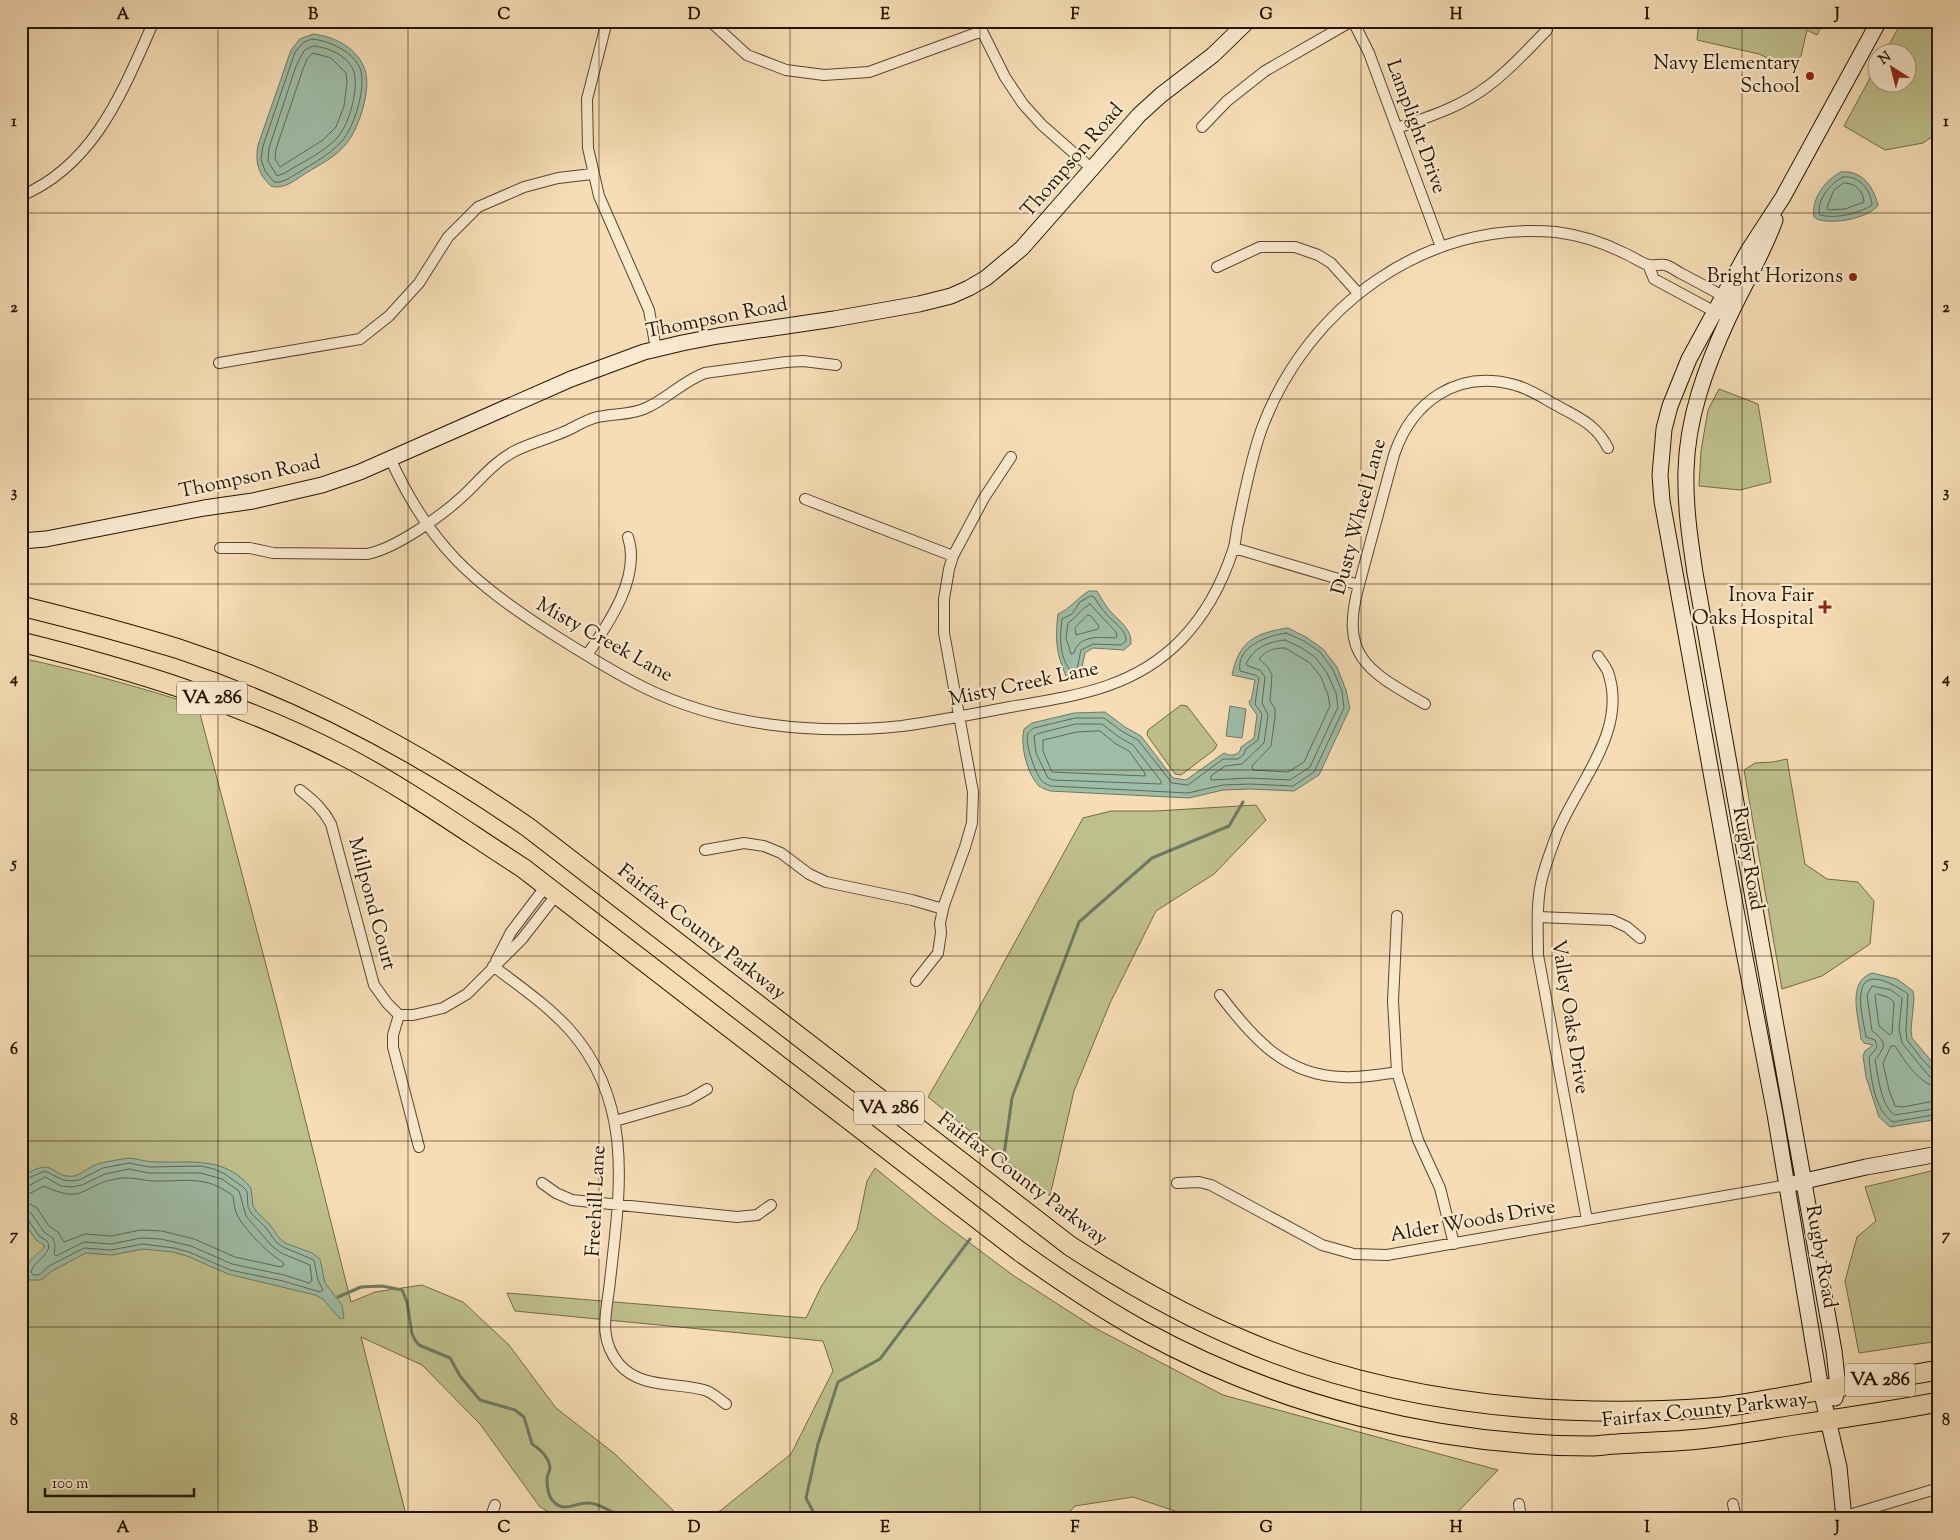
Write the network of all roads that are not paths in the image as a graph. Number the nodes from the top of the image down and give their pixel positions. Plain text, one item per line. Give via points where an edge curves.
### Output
1 (154, 21) edge
2 (607, 21) edge
3 (710, 21) edge
4 (1248, 21) edge
5 (1353, 21) edge
6 (1879, 21) edge
7 (981, 26) edge
8 (1547, 30) dead end
9 (1202, 127) dead end
10 (1396, 128) junction
11 (1092, 169) junction
12 (592, 174) junction
13 (21, 196) edge
14 (1441, 247) junction
15 (1648, 265) junction
16 (1217, 267) dead end
17 (1358, 293) junction
18 (1729, 299) junction
19 (1714, 312) junction
20 (1728, 319) junction
21 (656, 349) junction
22 (219, 363) dead end
23 (836, 365) dead end
24 (1608, 448) dead end
25 (1011, 457) dead end
26 (390, 458) junction
27 (805, 499) dead end
28 (426, 524) junction
29 (628, 537) dead end
30 (21, 542) edge
31 (220, 548) dead end
32 (1234, 548) junction
33 (953, 556) junction
34 (1359, 585) junction
35 (21, 606) edge
36 (21, 642) edge
37 (588, 655) junction
38 (1598, 656) dead end
39 (1425, 704) dead end
40 (959, 717) junction
41 (300, 790) dead end
42 (705, 850) dead end
43 (551, 890) junction
44 (943, 909) junction
45 (1397, 916) dead end
46 (1538, 917) junction
47 (1640, 938) dead end
48 (493, 966) junction
49 (916, 981) dead end
50 (1220, 995) dead end
51 (399, 1015) junction
52 (1397, 1072) junction
53 (707, 1089) dead end
54 (615, 1121) junction
55 (419, 1147) dead end
56 (1939, 1154) edge
57 (1805, 1181) junction
58 (542, 1182) dead end
59 (1178, 1183) dead end
60 (1787, 1185) junction
61 (617, 1205) junction
62 (772, 1205) dead end
63 (1587, 1220) junction
64 (1454, 1244) junction
65 (1939, 1370) edge
66 (1829, 1389) junction
67 (1939, 1402) edge
68 (726, 1404) dead end
69 (1830, 1420) junction
70 (1939, 1488) edge
71 (1519, 1504) dead end
72 (1733, 1504) dead end
73 (495, 1505) dead end
74 (1842, 1518) edge
75 (490, 1519) edge
76 (1521, 1519) edge
77 (1736, 1519) edge

1 - 13 street via 98,134 60,174
2 - 12 street via 588,99 588,148
3 - 7 street via 747,55 786,70 824,75 868,72
4 - 11 main road, Thompson Road via 1213,55 1139,115
5 - 9 street via 1265,70 1227,101
5 - 10 street, Lamplight Drive via 1369,54
6 - 18 main road via 1783,197 1766,245
7 - 11 street via 1005,77 1023,104
8 - 10 street via 1486,88 1444,111
10 - 14 street, Lamplight Drive
11 - 21 main road, Thompson Road via 1022,248 986,278 951,296
12 - 21 street via 649,310
12 - 22 street via 524,187 478,207 448,237 419,283 389,316 360,339
14 - 15 street, Misty Creek Lane via 1506,232 1558,232 1607,246
14 - 17 street, Misty Creek Lane via 1388,273
15 - 18 street, Misty Creek Lane via 1665,265
15 - 19 street, Misty Creek Lane via 1654,279
16 - 17 street via 1260,247 1295,247 1331,263
17 - 32 street, Misty Creek Lane via 1300,355 1272,404 1253,456
18 - 19 main road, Rugby Road
18 - 20 main road, Rugby Road
19 - 20 street, Misty Creek Lane
19 - 60 main road, Rugby Road via 1689,359 1670,406 1661,453 1662,501
20 - 57 main road, Rugby Road via 1702,382 1692,421 1686,470 1688,522
21 - 26 main road, Thompson Road via 571,379
23 - 28 street via 786,362 696,376 645,409 592,418 512,453 459,500
24 - 34 street, Dusty Wheel Lane via 1589,423 1516,386 1494,381 1469,382 1438,394 1418,410 1399,439
25 - 33 street via 984,498
26 - 28 street, Misty Creek Lane via 402,486
26 - 30 main road, Thompson Road via 360,472 292,493
27 - 33 street
28 - 31 street via 380,552 367,554 273,554 250,548
28 - 37 street, Misty Creek Lane via 462,568 487,589
29 - 37 street via 630,570 616,609
32 - 34 street
32 - 40 street, Misty Creek Lane via 1214,595 1194,626 1170,650 1143,669 1092,692
33 - 40 street via 944,599 944,618
34 - 39 street, Dusty Wheel Lane via 1352,621 1360,656 1377,675
35 - 66 highway, Fairfax County Parkway / VA 286 via 121,632 229,667 333,712 459,781 529,828 1070,1246 1139,1289 1240,1339 1309,1365 1379,1385 1524,1409 1622,1411 1711,1408
36 - 43 highway, Fairfax County Parkway / VA 286 via 152,677 284,727 384,779 473,834
37 - 40 street, Misty Creek Lane via 666,697 762,723 823,729 876,729
38 - 46 street, Valley Oaks Drive via 1608,671 1612,690 1612,708 1604,746 1556,837 1541,882
40 - 44 street via 973,792 972,823
41 - 51 street, Millpond Court via 317,803 331,824 374,985
42 - 44 street via 744,843 764,846 826,882
43 - 48 street via 512,932
43 - 69 highway, Fairfax County Parkway / VA 286 via 1067,1285 1142,1331 1249,1380 1375,1420 1516,1442 1595,1446 1655,1442 1733,1435
44 - 49 street via 938,953
45 - 52 street via 1393,1001
46 - 47 street via 1612,920
46 - 63 street, Valley Oaks Drive via 1538,955
48 - 51 street via 478,985 456,1002 427,1013
48 - 54 street, Freehill Lane via 541,1003 578,1041 604,1086
50 - 52 street via 1256,1040 1300,1068 1343,1078
51 - 55 street via 393,1047
52 - 64 street via 1418,1140 1440,1188
53 - 54 street via 688,1100
54 - 61 street, Freehill Lane via 619,1147
56 - 57 main road
57 - 60 main road
57 - 66 main road, Rugby Road via 1834,1351
58 - 61 street via 572,1200
59 - 64 street, Alder Woods Drive via 1211,1185 1322,1245 1343,1251 1387,1255
60 - 63 street, Alder Woods Drive
60 - 66 main road, Rugby Road
61 - 62 street via 747,1217
61 - 68 street, Freehill Lane via 604,1319 605,1334 614,1356 637,1378 705,1390
63 - 64 street, Alder Woods Drive
65 - 66 highway, Fairfax County Parkway / VA 286
66 - 69 main road, Rugby Road
67 - 69 highway, Fairfax County Parkway / VA 286
69 - 74 main road, Rugby Road via 1839,1467
70 - 74 street
71 - 76 street
72 - 77 street
73 - 75 street

